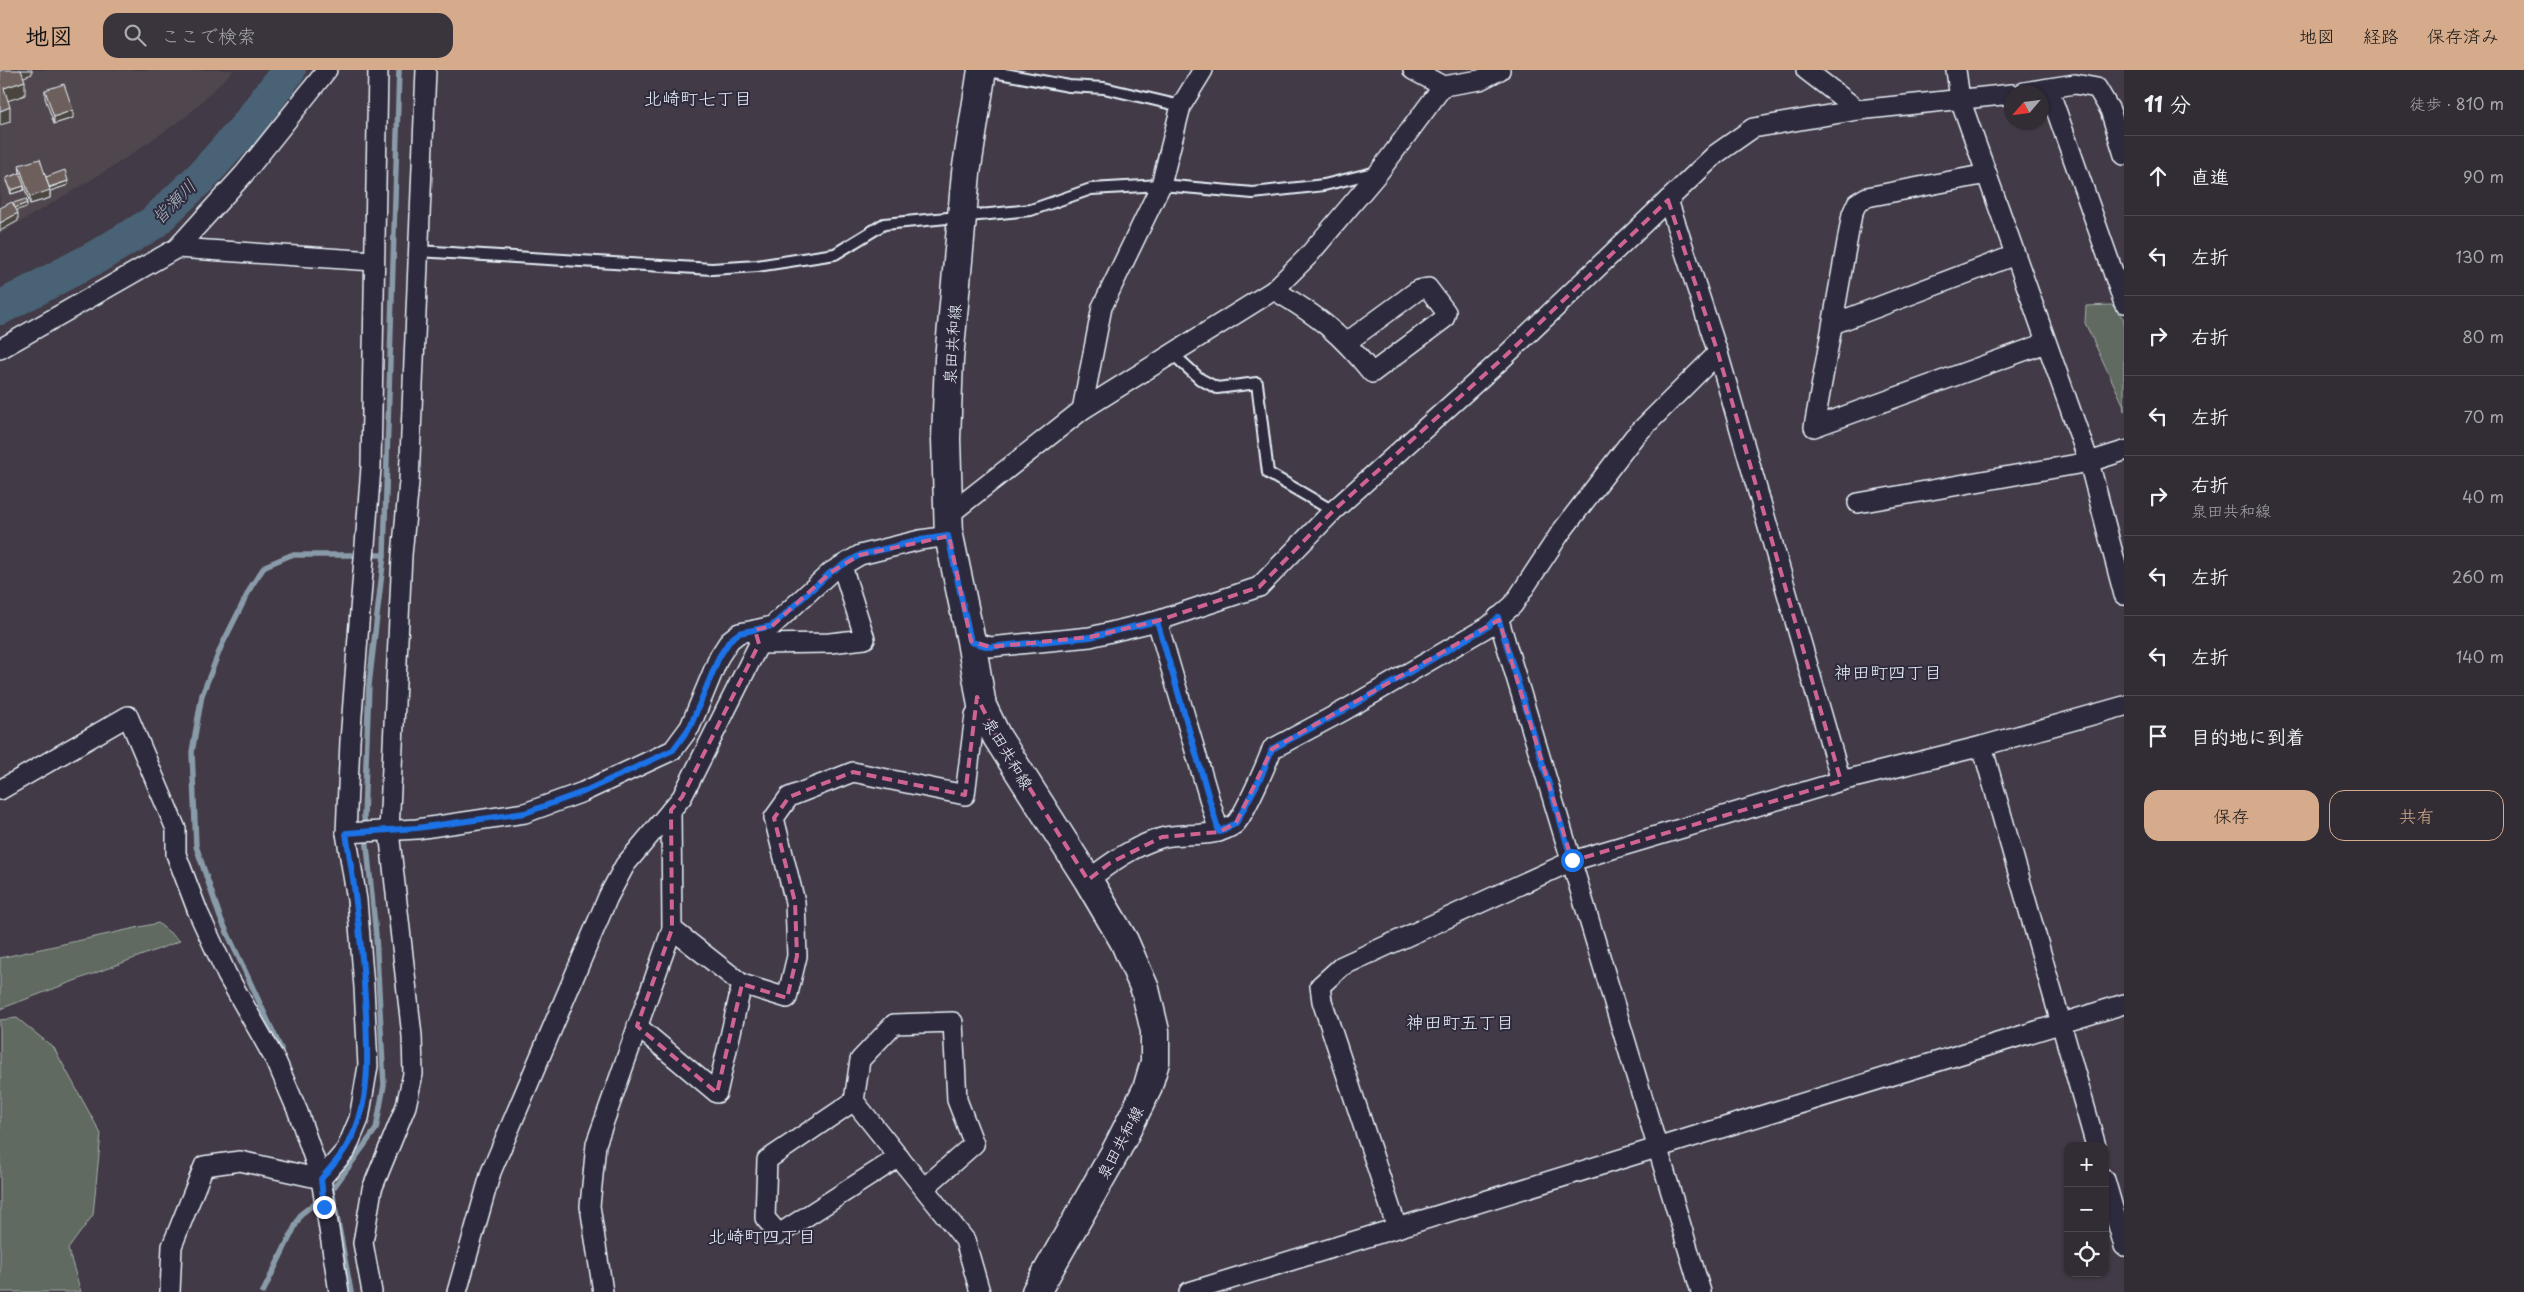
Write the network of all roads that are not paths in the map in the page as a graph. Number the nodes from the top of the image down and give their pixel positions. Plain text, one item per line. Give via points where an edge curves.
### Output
1 (328, 70) edge
2 (378, 70) edge
3 (426, 70) edge
4 (983, 70) edge
5 (1203, 70) edge
6 (1413, 70) edge
7 (1500, 70) edge
8 (1806, 70) edge
9 (1956, 70) edge
10 (1443, 86) junction
11 (2049, 90) joint
12 (2004, 95) edge
13 (1960, 99) junction
14 (1181, 106) junction
15 (1858, 110) junction
16 (2124, 155) edge
17 (1379, 172) junction
18 (1987, 174) junction
19 (1161, 185) junction
20 (1668, 200) junction
21 (962, 216) junction
22 (177, 248) junction
23 (418, 251) junction
24 (2016, 256) junction
25 (374, 261) junction
26 (1274, 290) junction
27 (2124, 303) edge
28 (1833, 324) junction
29 (1347, 342) junction
30 (2046, 342) junction
31 (0, 349) edge
32 (1718, 353) junction
33 (1174, 354) junction
34 (1082, 410) junction
35 (2124, 451) edge
36 (2089, 462) junction
37 (1858, 503) dead end
38 (1333, 511) junction
39 (947, 526) junction
40 (842, 566) junction
41 (2124, 595) edge
42 (1498, 617) junction
43 (1157, 621) junction
44 (757, 637) junction
45 (971, 642) junction
46 (982, 706) junction
47 (2124, 706) edge
48 (1982, 746) junction
49 (1841, 781) junction
50 (0, 790) edge
51 (671, 810) junction
52 (389, 831) junction
53 (352, 832) junction
54 (1219, 832) junction
55 (1572, 860) junction
56 (1088, 880) junction
57 (672, 929) junction
58 (742, 984) junction
59 (2124, 1004) edge
60 (2061, 1023) junction
61 (637, 1026) junction
62 (854, 1101) junction
63 (2095, 1142) edge
64 (1658, 1146) junction
65 (899, 1157) junction
66 (321, 1179) junction
67 (2107, 1187) edge
68 (924, 1188) junction
69 (1397, 1228) junction
70 (2124, 1246) edge
71 (170, 1292) edge
72 (339, 1292) edge
73 (372, 1292) edge
74 (457, 1292) edge
75 (603, 1292) edge
76 (980, 1292) edge
77 (1036, 1292) edge
78 (1189, 1292) edge
79 (1701, 1292) edge

1 - 22 street via 244,174
2 - 25 street
3 - 23 street
4 - 14 lane via 1069,86 1104,88
4 - 21 main road, 泉田共和線
5 - 14 street
6 - 10 street
7 - 10 street via 1480,80
8 - 15 street
9 - 13 street
10 - 17 street
11 - 16 street via 2075,84 2097,88 2110,110
11 - 27 street
12 - 13 street
13 - 15 street
13 - 18 street
14 - 19 street
15 - 20 street via 1754,128 1716,154
17 - 19 lane via 1324,184 1253,193
17 - 26 street via 1308,256
18 - 24 street
18 - 28 street via 1867,197 1857,203 1852,214
19 - 21 lane via 1091,189 1031,210
19 - 34 street via 1102,307
20 - 32 street
20 - 38 street via 1502,359
21 - 23 lane via 884,224 835,254 712,269
21 - 39 main road, 泉田共和線 via 948,359
22 - 25 street
22 - 31 street
23 - 52 street via 409,482 401,575
24 - 28 street
24 - 30 street
25 - 53 street via 371,467 350,742
26 - 29 street via 1316,315
26 - 33 street
28 - 30 street via 1814,427
29 - 29 street via 1372,373 1444,320 1446,312 1428,288 1418,290
30 - 36 street
32 - 42 street via 1634,437 1561,532 1513,605
32 - 49 street
33 - 34 street
33 - 38 lane via 1200,379 1217,388 1257,383 1268,473
34 - 39 street
35 - 36 street
36 - 37 street
36 - 41 street
38 - 43 street via 1259,586
39 - 40 street via 920,540 860,555
39 - 45 main road, 泉田共和線
40 - 44 street
40 - 44 street via 865,638 830,643
42 - 54 street via 1489,626 1272,749 1236,823
42 - 55 street
43 - 45 street via 1090,637 990,647
43 - 54 street
44 - 51 street via 682,797
44 - 52 street via 739,633 730,640 719,657 690,727 673,750 583,792 525,813
45 - 46 main road, 泉田共和線
46 - 56 main road, 泉田共和線 via 997,737
46 - 58 street via 974,715 966,794 853,772 789,797 774,818 795,902 797,956 787,998
47 - 48 street
48 - 49 street
48 - 60 street
49 - 55 street
50 - 66 street via 128,716 176,830 176,854 198,912 227,975 277,1063
51 - 57 street
51 - 74 street via 625,864 608,897 491,1172
52 - 53 street
52 - 73 street via 412,1036 413,1074 406,1106 372,1188 363,1243
53 - 66 street via 368,1066 359,1119 346,1150
54 - 56 street via 1162,837 1110,863
55 - 64 street
55 - 69 street via 1342,966 1320,986 1322,1001
56 - 77 main road, 泉田共和線 via 1124,942 1145,989 1155,1032 1155,1062 1147,1089 1117,1149
57 - 58 street
57 - 61 street
58 - 61 street via 717,1093
59 - 60 street
60 - 63 street
60 - 64 street
61 - 75 street via 596,1144 590,1206
62 - 65 street
62 - 65 street via 767,1160 765,1218 779,1234
62 - 68 street via 860,1060 894,1024 952,1022 957,1100 974,1144
64 - 69 street
64 - 79 street
65 - 68 street
66 - 71 street via 240,1161 204,1166 172,1246
66 - 72 street
67 - 70 street
68 - 76 street via 965,1240
69 - 78 street

